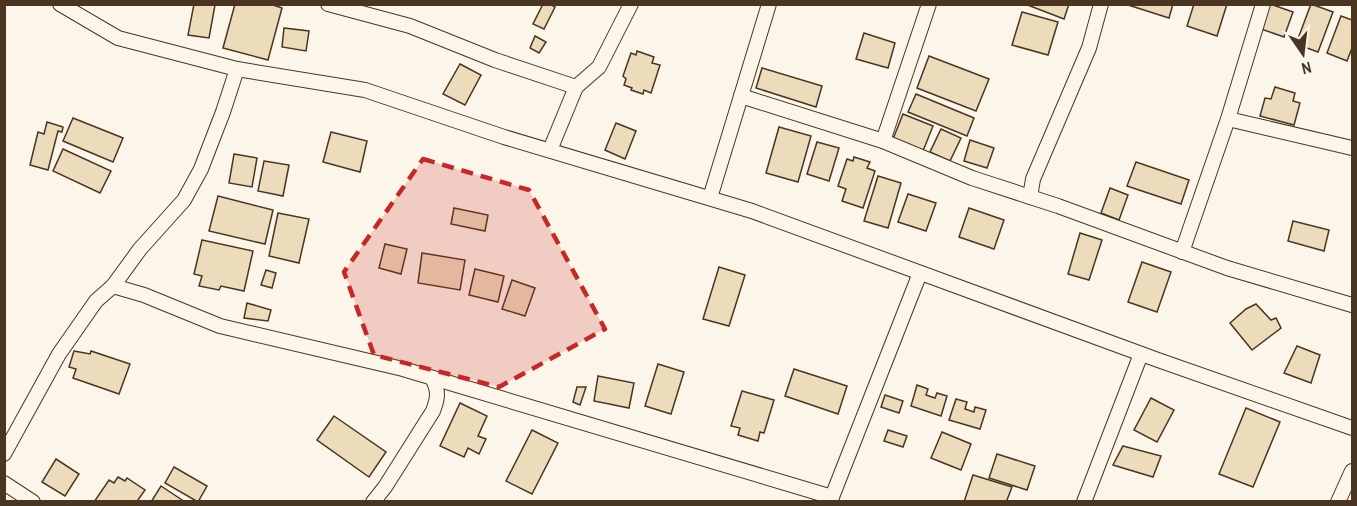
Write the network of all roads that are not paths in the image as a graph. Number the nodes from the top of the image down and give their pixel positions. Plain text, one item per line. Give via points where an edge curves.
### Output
1 (60, 4) edge
2 (328, 4) edge
3 (631, 4) edge
4 (929, 4) edge
5 (1101, 4) edge
6 (1263, 4) edge
7 (766, 5) edge
8 (237, 69) junction
9 (576, 87) junction
10 (741, 96) junction
11 (1227, 119) junction
12 (883, 141) junction
13 (1353, 148) edge
14 (550, 150) junction
15 (1030, 196) junction
16 (710, 198) junction
17 (1182, 252) junction
18 (920, 273) junction
19 (113, 286) junction
20 (1353, 305) edge
21 (1141, 354) junction
22 (432, 378) junction
23 (1353, 428) edge
24 (4, 454) edge
25 (1353, 471) edge
26 (4, 483) edge
27 (831, 499) edge
28 (33, 501) edge
29 (373, 501) edge
30 (1084, 501) edge
31 (1338, 501) edge

1 - 8 street via 117,38
2 - 9 street via 410,26
3 - 9 street via 599,67
4 - 12 street
5 - 15 street via 1089,48 1033,179
6 - 11 street
7 - 10 street
8 - 14 street via 365,90
8 - 19 street via 201,170 184,200
9 - 14 street
10 - 12 street
10 - 16 street
11 - 13 street
11 - 17 street
12 - 15 street via 972,178
14 - 16 street
15 - 17 street
16 - 18 street
17 - 20 street
18 - 21 street
18 - 27 street
19 - 22 street via 220,326
19 - 24 street via 96,301 59,354
21 - 23 street
21 - 30 street
22 - 27 street
22 - 29 street via 438,398 433,411
25 - 31 street
26 - 28 street

